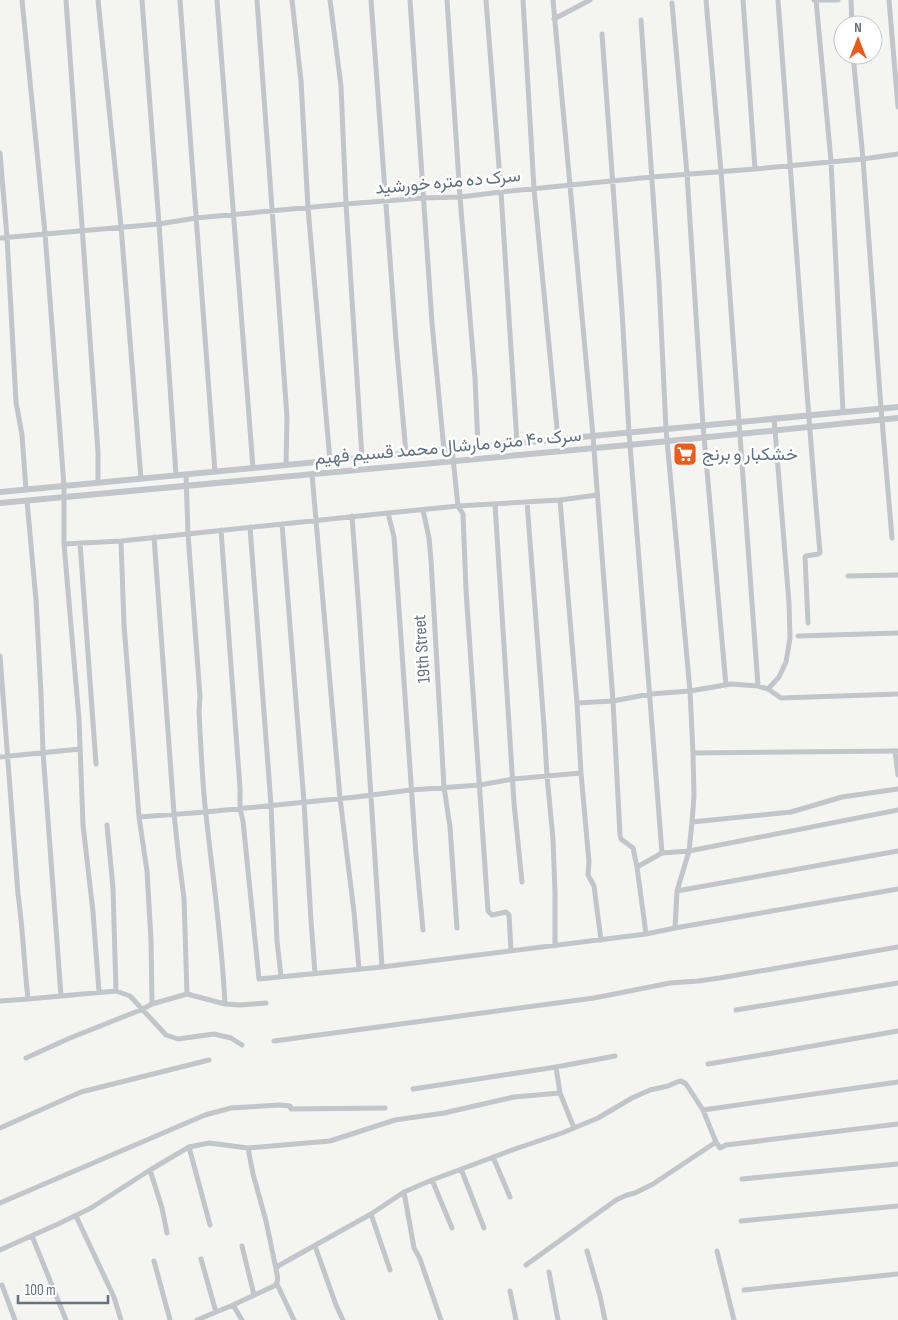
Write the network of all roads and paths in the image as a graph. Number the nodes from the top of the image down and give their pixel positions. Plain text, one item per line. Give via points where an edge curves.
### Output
1 (22, 0) edge
2 (66, 0) edge
3 (98, 0) edge
4 (142, 0) edge
5 (180, 0) edge
6 (217, 0) edge
7 (257, 0) edge
8 (292, 0) edge
9 (330, 0) edge
10 (371, 0) edge
11 (410, 0) edge
12 (447, 0) edge
13 (486, 0) edge
14 (523, 0) edge
15 (553, 0) edge
16 (590, 0) edge
17 (706, 0) edge
18 (743, 0) edge
19 (778, 0) edge
20 (815, 0) edge
21 (838, 0) edge
22 (851, 0) edge
23 (889, 0) edge
24 (672, 3) dead end
25 (852, 15) edge
26 (554, 19) junction
27 (641, 20) dead end
28 (602, 34) dead end
29 (854, 65) edge
30 (898, 107) edge
31 (0, 153) edge
32 (898, 154) edge
33 (863, 159) junction
34 (831, 161) junction
35 (791, 166) junction
36 (756, 169) junction
37 (721, 171) junction
38 (687, 174) junction
39 (652, 177) junction
40 (613, 181) junction
41 (570, 185) junction
42 (534, 189) junction
43 (501, 192) junction
44 (423, 198) junction
45 (460, 198) junction
46 (386, 201) junction
47 (346, 204) junction
48 (308, 208) junction
49 (272, 211) junction
50 (234, 215) junction
51 (196, 218) junction
52 (159, 224) junction
53 (121, 226) junction
54 (83, 230) junction
55 (45, 233) junction
56 (6, 237) junction
57 (0, 238) edge
58 (898, 406) edge
59 (881, 408) junction
60 (843, 412) junction
61 (808, 415) junction
62 (774, 418) junction
63 (898, 418) edge
64 (882, 420) junction
65 (739, 422) junction
66 (703, 425) junction
67 (809, 427) junction
68 (666, 429) junction
69 (775, 430) junction
70 (628, 432) junction
71 (740, 434) junction
72 (593, 436) junction
73 (704, 438) junction
74 (558, 439) junction
75 (667, 441) junction
76 (517, 443) junction
77 (630, 445) junction
78 (478, 446) junction
79 (594, 448) junction
80 (452, 449) junction
81 (444, 450) junction
82 (406, 453) junction
83 (362, 458) junction
84 (330, 461) junction
85 (453, 461) junction
86 (286, 465) junction
87 (253, 468) junction
88 (215, 472) junction
89 (186, 474) junction
90 (312, 474) junction
91 (176, 475) junction
92 (141, 479) junction
93 (98, 483) junction
94 (64, 486) junction
95 (186, 486) junction
96 (26, 490) junction
97 (0, 492) edge
98 (597, 495) junction
99 (64, 497) junction
100 (560, 500) junction
101 (27, 501) junction
102 (527, 502) junction
103 (0, 503) edge
104 (495, 504) junction
105 (458, 506) junction
106 (424, 510) junction
107 (388, 513) junction
108 (352, 516) junction
109 (316, 520) junction
110 (282, 524) junction
111 (250, 527) junction
112 (221, 530) junction
113 (188, 534) junction
114 (154, 537) junction
115 (892, 538) dead end
116 (121, 541) junction
117 (80, 543) junction
118 (64, 544) junction
119 (898, 575) edge
120 (848, 576) dead end
121 (808, 624) dead end
122 (898, 633) edge
123 (798, 636) dead end
124 (0, 656) edge
125 (726, 686) junction
126 (758, 686) junction
127 (768, 689) junction
128 (690, 691) junction
129 (650, 694) junction
130 (898, 694) edge
131 (613, 701) junction
132 (577, 703) junction
133 (80, 749) junction
134 (897, 751) edge
135 (42, 752) junction
136 (693, 753) junction
137 (0, 756) edge
138 (8, 756) junction
139 (96, 764) dead end
140 (581, 773) junction
141 (898, 775) edge
142 (547, 776) junction
143 (513, 779) junction
144 (480, 785) junction
145 (444, 787) junction
146 (898, 789) edge
147 (411, 790) junction
148 (370, 795) junction
149 (340, 798) junction
150 (304, 802) junction
151 (271, 805) junction
152 (240, 809) junction
153 (898, 810) edge
154 (206, 812) junction
155 (174, 814) junction
156 (139, 817) junction
157 (692, 822) junction
158 (107, 825) dead end
159 (689, 851) junction
160 (898, 851) edge
161 (662, 854) junction
162 (637, 867) junction
163 (522, 882) dead end
164 (898, 889) edge
165 (677, 891) junction
166 (457, 928) dead end
167 (674, 928) junction
168 (423, 930) dead end
169 (646, 934) junction
170 (601, 940) junction
171 (555, 946) junction
172 (898, 947) edge
173 (511, 951) junction
174 (382, 967) junction
175 (359, 969) junction
176 (315, 972) junction
177 (281, 976) junction
178 (898, 983) edge
179 (116, 991) junction
180 (99, 992) junction
181 (187, 994) junction
182 (62, 996) junction
183 (28, 999) junction
184 (0, 1001) edge
185 (266, 1003) dead end
186 (152, 1004) junction
187 (225, 1004) junction
188 (143, 1009) junction
189 (736, 1010) dead end
190 (898, 1031) edge
191 (274, 1042) dead end
192 (242, 1045) dead end
193 (615, 1056) dead end
194 (26, 1058) dead end
195 (210, 1060) dead end
196 (708, 1064) dead end
197 (556, 1067) junction
198 (898, 1082) edge
199 (413, 1089) dead end
200 (560, 1093) junction
201 (385, 1108) dead end
202 (703, 1110) junction
203 (898, 1124) edge
204 (0, 1128) edge
205 (574, 1128) junction
206 (716, 1142) junction
207 (189, 1146) junction
208 (248, 1148) junction
209 (493, 1157) junction
210 (898, 1164) edge
211 (460, 1169) junction
212 (150, 1170) junction
213 (742, 1179) dead end
214 (432, 1180) junction
215 (404, 1192) junction
216 (510, 1197) dead end
217 (0, 1203) edge
218 (898, 1206) edge
219 (371, 1214) junction
220 (76, 1216) junction
221 (741, 1221) dead end
222 (210, 1225) dead end
223 (452, 1228) dead end
224 (484, 1228) dead end
225 (168, 1233) dead end
226 (32, 1236) junction
227 (242, 1246) dead end
228 (315, 1246) junction
229 (0, 1250) edge
230 (587, 1251) dead end
231 (717, 1251) dead end
232 (200, 1259) dead end
233 (154, 1261) dead end
234 (526, 1265) dead end
235 (276, 1269) junction
236 (390, 1270) dead end
237 (549, 1272) dead end
238 (898, 1274) edge
239 (277, 1284) junction
240 (2, 1285) dead end
241 (744, 1290) dead end
242 (510, 1291) dead end
243 (254, 1296) junction
244 (233, 1305) junction
245 (216, 1312) junction
246 (15, 1320) edge
247 (66, 1320) edge
248 (121, 1320) edge
249 (170, 1320) edge
250 (196, 1320) edge
251 (242, 1320) edge
252 (294, 1320) edge
253 (343, 1320) edge
254 (441, 1320) edge
255 (516, 1320) edge
256 (558, 1320) edge
257 (605, 1320) edge
258 (734, 1320) edge

1 - 55 street
2 - 54 street
3 - 53 street
4 - 52 street
5 - 51 street
6 - 50 street
7 - 49 street
8 - 48 street via 301,81
9 - 47 street via 341,86
10 - 46 street
11 - 44 street
12 - 45 street
13 - 43 street
14 - 42 street
15 - 26 street
16 - 26 street
17 - 37 street
18 - 36 street
19 - 35 street
20 - 21 street
20 - 34 street
22 - 25 street
23 - 30 street
24 - 38 street
26 - 41 street
27 - 39 street
28 - 40 street
29 - 33 street
31 - 56 street
32 - 33 street, سرک ده متره خورشید
33 - 34 street, سرک ده متره خورشید
33 - 59 street
34 - 35 street, سرک ده متره خورشید
34 - 60 street
35 - 36 street, سرک ده متره خورشید
35 - 61 street
36 - 37 street, سرک ده متره خورشید
37 - 38 street, سرک ده متره خورشید
37 - 65 street
38 - 39 street, سرک ده متره خورشید
38 - 66 street
39 - 40 street, سرک ده متره خورشید
39 - 68 street
40 - 41 street, سرک ده متره خورشید
40 - 70 street
41 - 42 street, سرک ده متره خورشید
41 - 72 street
42 - 43 street, سرک ده متره خورشید
42 - 74 street
43 - 45 street, سرک ده متره خورشید
43 - 76 street
44 - 45 street, سرک ده متره خورشید
44 - 46 street, سرک ده متره خورشید
44 - 81 street
45 - 78 street
46 - 47 street, سرک ده متره خورشید
46 - 82 street
47 - 48 street, سرک ده متره خورشید
47 - 83 street
48 - 49 street, سرک ده متره خورشید
48 - 84 street
49 - 50 street, سرک ده متره خورشید
49 - 86 street via 287,417
50 - 51 street, سرک ده متره خورشید
50 - 87 street
51 - 52 street, سرک ده متره خورشید
51 - 88 street
52 - 53 street, سرک ده متره خورشید
52 - 91 street
53 - 54 street, سرک ده متره خورشید
53 - 92 street
54 - 55 street, سرک ده متره خورشید
54 - 93 street
55 - 56 street, سرک ده متره خورشید
55 - 94 street
56 - 57 street, سرک ده متره خورشید
56 - 96 street via 16,402
58 - 59 street, سرک ۴۰ متره مارشال محمد قسیم فهیم
59 - 60 street, سرک ۴۰ متره مارشال محمد قسیم فهیم
59 - 64 street
60 - 61 street, سرک ۴۰ متره مارشال محمد قسیم فهیم
61 - 62 street, سرک ۴۰ متره مارشال محمد قسیم فهیم
61 - 67 street
62 - 65 street, سرک ۴۰ متره مارشال محمد قسیم فهیم
62 - 69 street
63 - 64 street, سرک ۴۰ متره مارشال محمد قسیم فهیم
64 - 67 street, سرک ۴۰ متره مارشال محمد قسیم فهیم
64 - 115 street
65 - 66 street, سرک ۴۰ متره مارشال محمد قسیم فهیم
65 - 71 street
66 - 68 street, سرک ۴۰ متره مارشال محمد قسیم فهیم
66 - 73 street
67 - 69 street, سرک ۴۰ متره مارشال محمد قسیم فهیم
67 - 121 street via 820,553 805,556
68 - 70 street, سرک ۴۰ متره مارشال محمد قسیم فهیم
68 - 75 street
69 - 71 street, سرک ۴۰ متره مارشال محمد قسیم فهیم
69 - 127 street via 790,638 786,662
70 - 72 street, سرک ۴۰ متره مارشال محمد قسیم فهیم
70 - 77 street
71 - 73 street, سرک ۴۰ متره مارشال محمد قسیم فهیم
71 - 126 street
72 - 74 street, سرک ۴۰ متره مارشال محمد قسیم فهیم
72 - 79 street
73 - 75 street, سرک ۴۰ متره مارشال محمد قسیم فهیم
73 - 125 street
74 - 76 street, سرک ۴۰ متره مارشال محمد قسیم فهیم
75 - 77 street, سرک ۴۰ متره مارشال محمد قسیم فهیم
75 - 128 street
76 - 78 street, سرک ۴۰ متره مارشال محمد قسیم فهیم
77 - 79 street, سرک ۴۰ متره مارشال محمد قسیم فهیم
77 - 129 street
78 - 80 street, سرک ۴۰ متره مارشال محمد قسیم فهیم
79 - 85 street, سرک ۴۰ متره مارشال محمد قسیم فهیم
79 - 98 street
80 - 81 street, سرک ۴۰ متره مارشال محمد قسیم فهیم
80 - 85 street
81 - 82 street, سرک ۴۰ متره مارشال محمد قسیم فهیم
82 - 83 street, سرک ۴۰ متره مارشال محمد قسیم فهیم
83 - 84 street, سرک ۴۰ متره مارشال محمد قسیم فهیم
84 - 86 street, سرک ۴۰ متره مارشال محمد قسیم فهیم
85 - 90 street, سرک ۴۰ متره مارشال محمد قسیم فهیم
85 - 105 street
86 - 87 street, سرک ۴۰ متره مارشال محمد قسیم فهیم
87 - 88 street, سرک ۴۰ متره مارشال محمد قسیم فهیم
88 - 89 street, سرک ۴۰ متره مارشال محمد قسیم فهیم
89 - 91 street, سرک ۴۰ متره مارشال محمد قسیم فهیم
89 - 95 street
90 - 95 street, سرک ۴۰ متره مارشال محمد قسیم فهیم
90 - 109 street
91 - 92 street, سرک ۴۰ متره مارشال محمد قسیم فهیم
92 - 93 street, سرک ۴۰ متره مارشال محمد قسیم فهیم
93 - 94 street, سرک ۴۰ متره مارشال محمد قسیم فهیم
94 - 96 street, سرک ۴۰ متره مارشال محمد قسیم فهیم
94 - 99 street
95 - 99 street, سرک ۴۰ متره مارشال محمد قسیم فهیم
95 - 113 street
96 - 97 street, سرک ۴۰ متره مارشال محمد قسیم فهیم
98 - 100 street
98 - 131 street
99 - 101 street, سرک ۴۰ متره مارشال محمد قسیم فهیم
99 - 118 street
100 - 102 street
100 - 132 street
101 - 103 street, سرک ۴۰ متره مارشال محمد قسیم فهیم
101 - 135 street via 36,600
102 - 104 street
102 - 142 street
104 - 105 street
104 - 143 street
105 - 106 street
105 - 144 street via 463,514
106 - 107 street
106 - 145 street, 19th Street via 431,560
107 - 108 street
107 - 147 street via 394,537
108 - 109 street
108 - 148 street
109 - 110 street
109 - 149 street
110 - 111 street
110 - 150 street
111 - 112 street
111 - 151 street
112 - 113 street
112 - 152 street
113 - 114 street
113 - 154 street
114 - 116 street
114 - 155 street
116 - 117 street
116 - 156 street
117 - 118 street
117 - 139 street
118 - 133 street
119 - 120 street
122 - 123 street
124 - 138 street
125 - 126 street
125 - 128 street
126 - 127 street
127 - 130 street via 781,698
128 - 129 street
128 - 136 street
129 - 131 street
129 - 161 street
131 - 132 street
131 - 162 street via 620,835 633,848
132 - 140 street
133 - 135 street
133 - 180 street via 83,825
134 - 136 street
134 - 141 street
135 - 138 street
135 - 182 street
136 - 157 street
137 - 138 street
138 - 183 street
140 - 142 street
140 - 170 street via 588,875 594,886
142 - 143 street
142 - 171 street via 553,839
143 - 144 street
143 - 163 street
144 - 145 street
144 - 173 street via 488,910 492,915 506,912 509,915
145 - 147 street
145 - 166 street, 19th Street
146 - 157 street via 842,797 791,812
147 - 148 street
147 - 168 street
148 - 149 street
148 - 174 street
149 - 150 street
149 - 175 street
150 - 151 street
150 - 176 street
151 - 152 street
151 - 177 street
152 - 154 street
152 - 177 street via 260,979
153 - 159 street
154 - 155 street
154 - 187 street
155 - 156 street
155 - 181 street via 184,898
156 - 186 street via 148,881
157 - 159 street
158 - 179 street via 113,888
159 - 161 street
159 - 165 street
160 - 165 street
161 - 162 street
162 - 169 street
164 - 167 street
165 - 167 street
167 - 169 street
169 - 170 street
170 - 171 street
171 - 173 street
172 - 191 street via 594,998
173 - 174 street
174 - 175 street
175 - 176 street
176 - 177 street
178 - 189 street
179 - 180 street
179 - 188 street via 130,996
180 - 182 street
181 - 186 street
181 - 187 street
182 - 183 street
183 - 184 street
185 - 187 street
186 - 188 street
188 - 192 street via 166,1035 178,1039 214,1034
188 - 194 street
190 - 196 street
193 - 197 street
195 - 204 street via 81,1092
197 - 199 street
197 - 200 street
198 - 202 street
200 - 205 street
200 - 208 street via 514,1097 395,1120 330,1141
201 - 217 street via 290,1109 290,1106 280,1105 231,1108 196,1119
202 - 205 street via 681,1081 650,1090
202 - 206 street
203 - 206 street via 720,1148
205 - 209 street
206 - 234 street via 653,1184 616,1200
207 - 208 street via 209,1143
207 - 212 street
207 - 222 street
208 - 235 street
209 - 211 street
209 - 216 street
210 - 213 street
211 - 214 street
211 - 224 street
212 - 220 street
212 - 225 street
214 - 215 street
214 - 223 street
215 - 219 street
215 - 254 street via 414,1248
218 - 221 street
219 - 228 street
219 - 236 street
220 - 226 street
220 - 248 street via 114,1297
226 - 229 street
226 - 247 street
227 - 243 street
228 - 235 street
228 - 253 street
230 - 257 street
231 - 258 street
232 - 245 street
233 - 249 street
235 - 239 street
237 - 256 street
238 - 241 street
239 - 243 street
239 - 252 street
240 - 246 street
242 - 255 street
243 - 244 street
244 - 245 street
244 - 251 street
245 - 250 street

